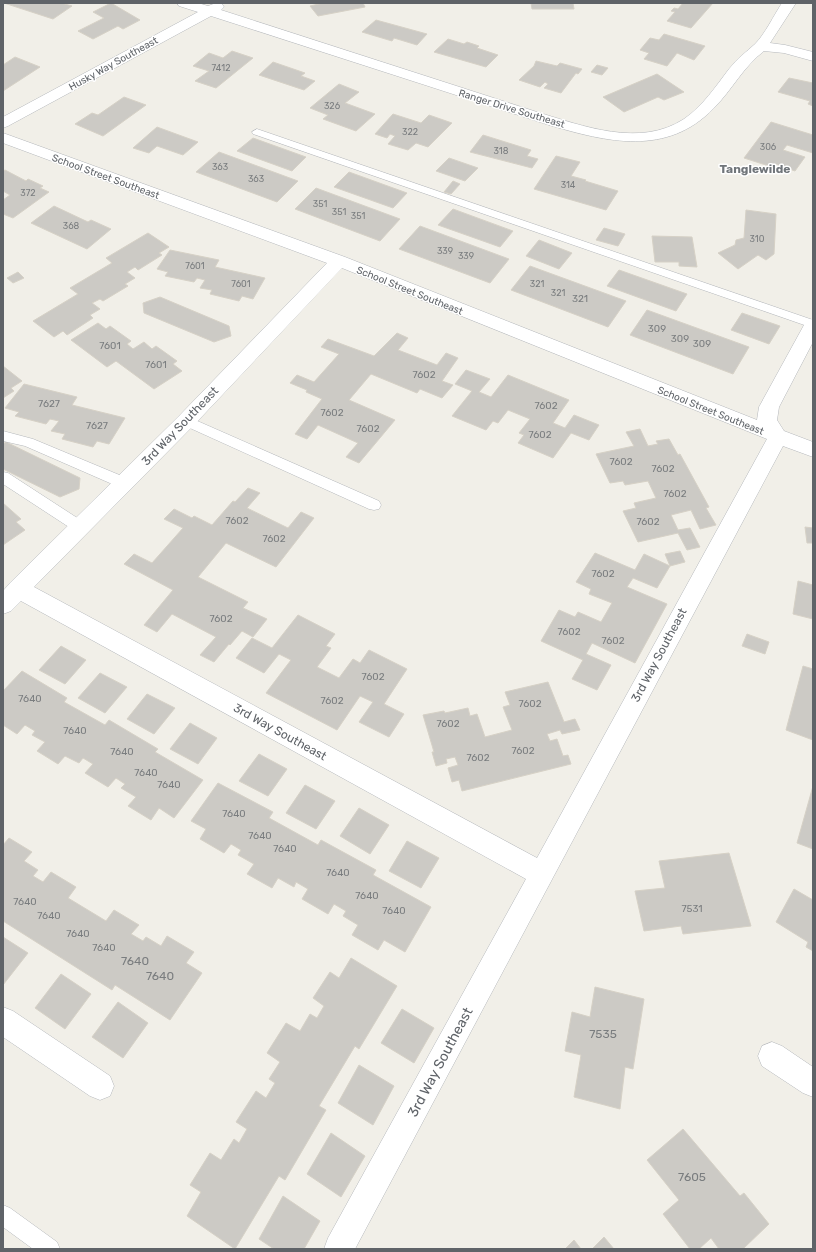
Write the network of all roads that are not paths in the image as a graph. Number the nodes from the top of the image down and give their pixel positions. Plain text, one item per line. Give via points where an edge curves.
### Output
1 (184, 3) edge
2 (223, 3) edge
3 (789, 3) edge
4 (209, 11) junction
5 (761, 46) junction
6 (813, 57) edge
7 (3, 124) edge
8 (257, 132) dead end
9 (3, 138) edge
10 (339, 261) junction
11 (813, 325) edge
12 (186, 421) junction
13 (3, 436) edge
14 (778, 437) junction
15 (813, 450) edge
16 (3, 477) edge
17 (124, 483) junction
18 (374, 505) dead end
19 (80, 527) junction
20 (11, 597) edge
21 (541, 874) junction
22 (3, 1021) edge
23 (772, 1056) dead end
24 (813, 1083) edge
25 (100, 1086) dead end
26 (3, 1216) edge
27 (50, 1249) edge
28 (340, 1249) edge

1 - 4 street, Ranger Drive Southeast
2 - 4 street, Husky Way Southeast
3 - 5 street, Ranger Drive Southeast
4 - 5 street, Ranger Drive Southeast via 580,130 620,138 663,134 685,126 701,114 747,58
4 - 7 street, Husky Way Southeast
5 - 6 street via 785,49
8 - 11 lane
9 - 10 street, School Street Southeast
10 - 12 street, 3rd Way Southeast
10 - 14 street, School Street Southeast
11 - 14 street via 768,407 767,421
12 - 17 street, 3rd Way Southeast
12 - 18 lane
13 - 17 lane via 28,442
14 - 15 street, School Street Southeast
14 - 21 street, 3rd Way Southeast
16 - 19 lane
17 - 19 street, 3rd Way Southeast
19 - 20 street, 3rd Way Southeast
20 - 21 street, 3rd Way Southeast
21 - 28 street, 3rd Way Southeast
22 - 25 street
23 - 24 street
26 - 27 lane

